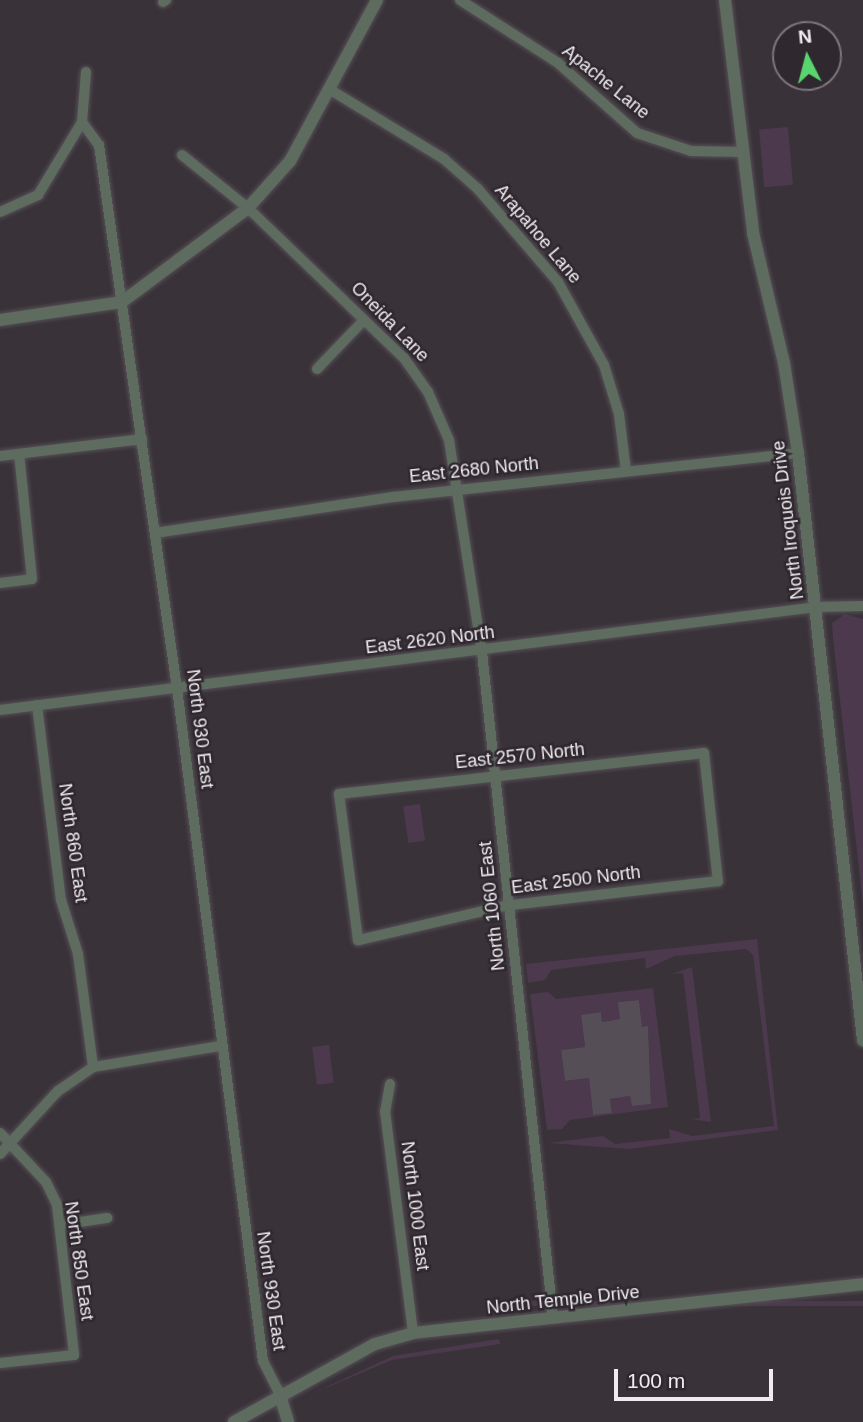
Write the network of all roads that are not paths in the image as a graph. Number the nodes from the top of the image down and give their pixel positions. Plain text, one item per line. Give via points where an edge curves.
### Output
1 (377, 0) edge
2 (460, 0) edge
3 (725, 0) edge
4 (86, 72) dead end
5 (328, 89) junction
6 (82, 122) junction
7 (743, 152) junction
8 (182, 155) dead end
9 (248, 208) junction
10 (0, 212) edge
11 (122, 302) junction
12 (0, 320) edge
13 (363, 321) junction
14 (317, 369) dead end
15 (142, 439) junction
16 (798, 453) junction
17 (19, 454) junction
18 (0, 456) edge
19 (626, 471) junction
20 (461, 490) junction
21 (155, 533) junction
22 (0, 583) edge
23 (863, 606) edge
24 (816, 607) junction
25 (482, 652) junction
26 (177, 688) junction
27 (37, 705) junction
28 (0, 710) edge
29 (496, 776) junction
30 (718, 881) joint
31 (509, 905) junction
32 (358, 940) joint
33 (863, 1040) edge
34 (220, 1045) junction
35 (93, 1067) junction
36 (390, 1084) dead end
37 (0, 1133) edge
38 (11, 1144) junction
39 (0, 1154) edge
40 (107, 1217) dead end
41 (60, 1225) junction
42 (863, 1284) edge
43 (553, 1318) junction
44 (413, 1333) junction
45 (0, 1363) edge
46 (279, 1392) junction
47 (234, 1422) edge
48 (288, 1422) edge

1 - 5 street
2 - 7 street, Apache Lane via 558,63 637,133 691,151
3 - 7 street, North Iroquois Drive
4 - 6 street
5 - 9 street via 290,161
5 - 19 street, Arapahoe Lane via 444,159 548,270 604,365 620,414
6 - 10 street via 38,195
6 - 11 street, North 930 East via 99,145
7 - 16 street, North Iroquois Drive via 757,257 784,363
8 - 9 street, Oneida Lane
9 - 11 street
9 - 13 street, Oneida Lane
11 - 12 street
11 - 15 street, North 930 East
13 - 14 street
13 - 20 street, Oneida Lane via 404,358 428,392 449,440
15 - 17 street
15 - 21 street, North 930 East
16 - 19 street, East 2680 North
16 - 24 street, North Iroquois Drive
17 - 18 street
17 - 22 street via 32,579
19 - 20 street, East 2680 North
20 - 21 street, East 2680 North
20 - 25 street, North 1060 East
21 - 26 street, North 930 East
23 - 24 street, East 2620 North
24 - 25 street, East 2620 North
24 - 33 street, North Iroquois Drive
25 - 26 street, East 2620 North
25 - 29 street, North 1060 East
26 - 27 street, East 2620 North
26 - 34 street, North 930 East
27 - 28 street, East 2620 North
27 - 35 street, North 860 East via 61,900 78,954
29 - 30 street, East 2570 North via 704,752
29 - 31 street, North 1060 East
29 - 32 street, East 2570 North via 339,794
30 - 31 street, East 2500 North
31 - 32 street, East 2500 North
31 - 43 street, North 1060 East
34 - 35 street
34 - 46 street, North 930 East via 262,1361
35 - 38 street via 58,1091
36 - 44 street, North 1000 East via 385,1111
37 - 38 street, North 850 East
38 - 39 street
38 - 41 street, North 850 East via 46,1182
40 - 41 street
41 - 45 street, North 850 East via 74,1355
42 - 43 street, North Temple Drive
43 - 44 street, North Temple Drive
44 - 46 street, North Temple Drive via 375,1344
46 - 47 street, North Temple Drive
46 - 48 street

